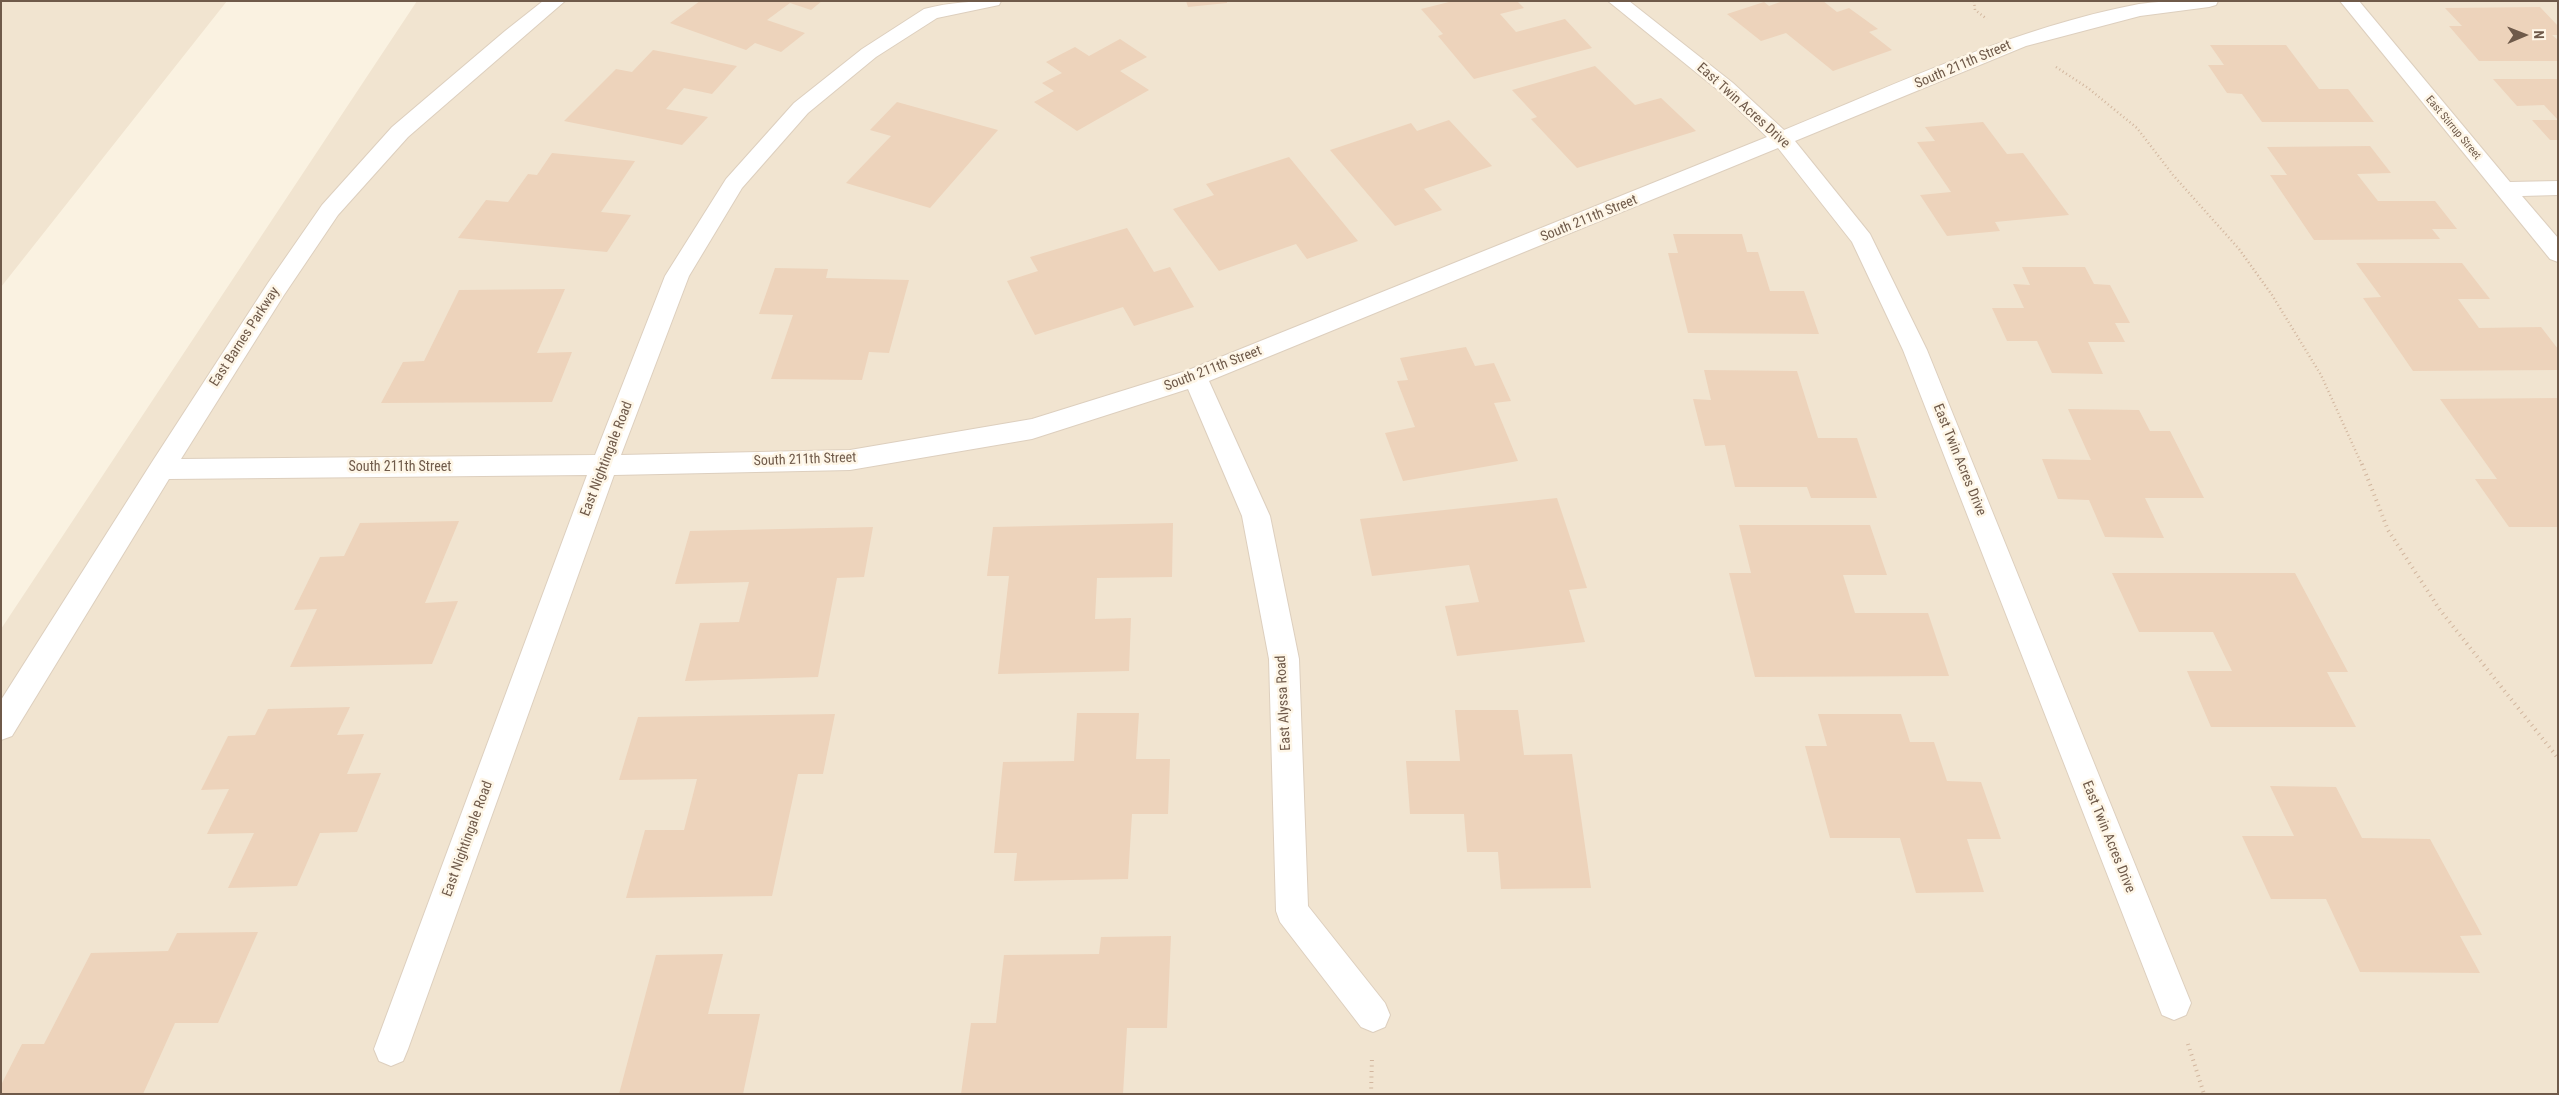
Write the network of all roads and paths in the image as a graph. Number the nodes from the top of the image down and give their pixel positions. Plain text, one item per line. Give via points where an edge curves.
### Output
1 (556, 1) edge
2 (992, 1) edge
3 (1617, 1) edge
4 (1974, 1) edge
5 (2209, 1) edge
6 (2349, 1) edge
7 (2019, 42) junction
8 (1784, 140) junction
9 (2558, 188) edge
10 (2504, 189) junction
11 (2558, 254) edge
12 (1195, 377) junction
13 (604, 465) junction
14 (161, 469) junction
15 (1, 727) edge
16 (2558, 758) edge
17 (2174, 1003) joint
18 (1373, 1016) dead end
19 (391, 1049) dead end
20 (2204, 1094) edge

1 - 14 street, East Barnes Parkway via 400,132 330,210
2 - 13 street, East Nightingale Road via 932,13 869,53 801,108 734,184 677,276
3 - 8 street, East Twin Acres Drive via 1726,87
4 - 7 path via 1975,10
5 - 7 street, South 211th Street via 2139,10
6 - 10 street, East Stirrup Street
7 - 8 street, South 211th Street
7 - 16 path via 2088,88 2137,128 2173,175 2239,249 2321,374 2356,448 2388,530 2440,610
8 - 12 street, South 211th Street
8 - 17 street, East Twin Acres Drive via 1862,239 1915,350
9 - 10 street
10 - 11 street, East Stirrup Street
12 - 13 street, South 211th Street via 1032,429 850,460
12 - 18 street, East Alyssa Road via 1256,516 1284,659 1292,911
13 - 14 street, South 211th Street
13 - 19 street, East Nightingale Road
14 - 15 street, East Barnes Parkway
17 - 20 path

